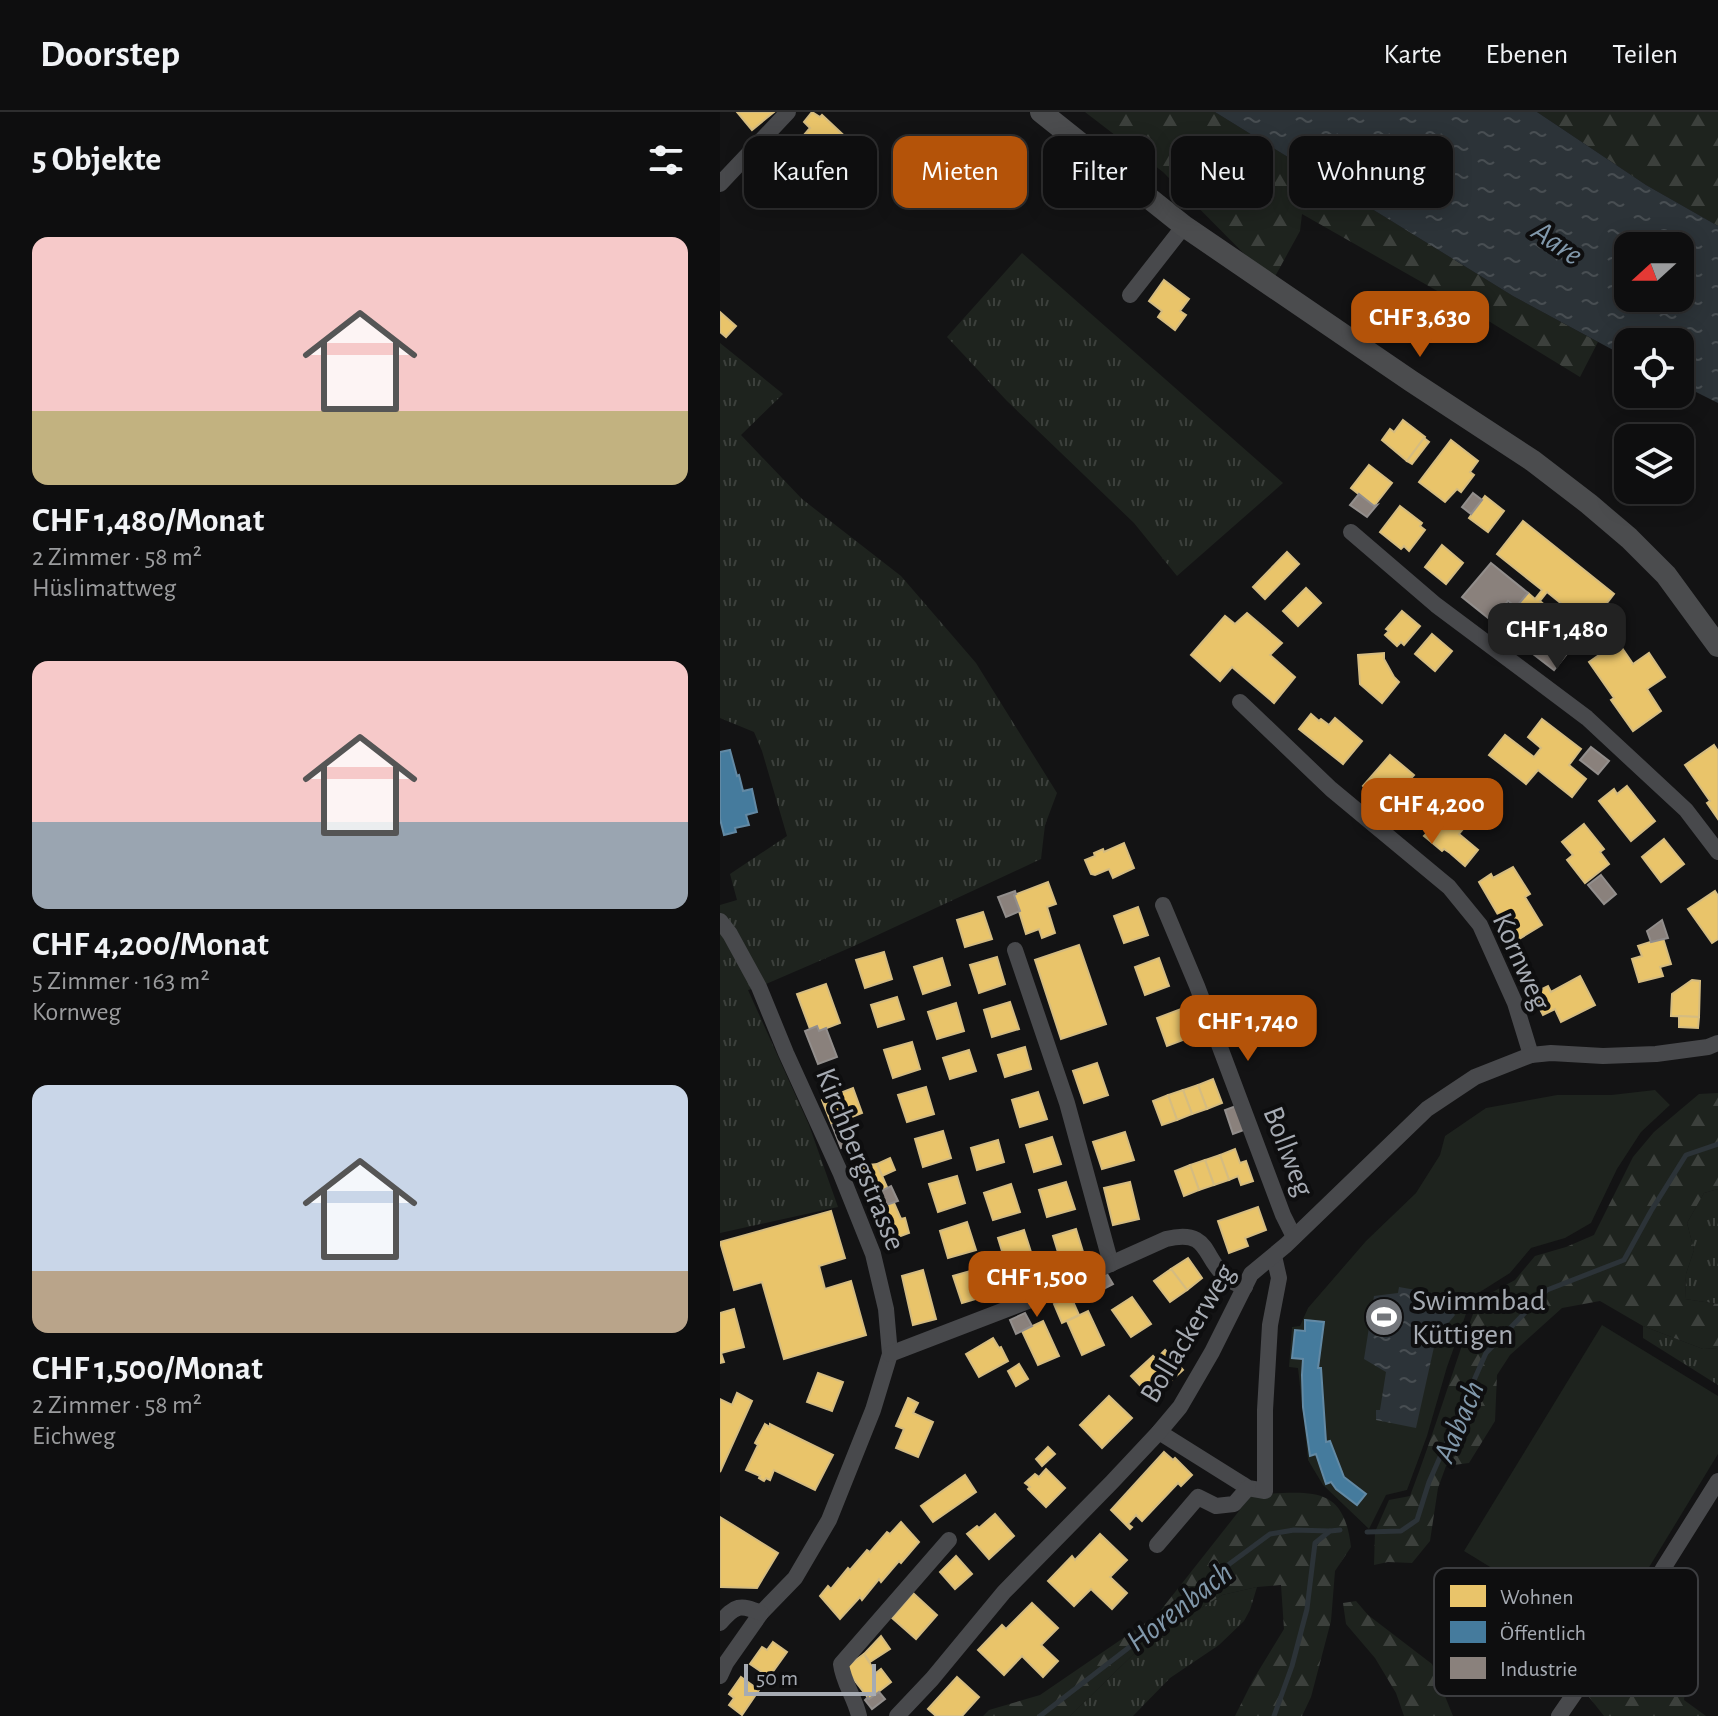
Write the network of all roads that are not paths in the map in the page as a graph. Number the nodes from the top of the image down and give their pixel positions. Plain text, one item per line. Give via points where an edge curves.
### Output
1 (788, 112) edge
2 (1041, 112) edge
3 (720, 184) edge
4 (1184, 226) junction
5 (1130, 295) dead end
6 (1351, 532) dead end
7 (1718, 646) edge
8 (1240, 702) dead end
9 (1718, 852) edge
10 (1163, 905) dead end
11 (720, 921) edge
12 (1015, 950) dead end
13 (1718, 1043) edge
14 (1531, 1055) junction
15 (1294, 1237) junction
16 (1274, 1256) junction
17 (1111, 1264) junction
18 (1245, 1287) junction
19 (890, 1354) junction
20 (1159, 1432) junction
21 (1718, 1481) edge
22 (1257, 1490) junction
23 (949, 1540) dead end
24 (1157, 1545) dead end
25 (1663, 1568) edge
26 (761, 1613) junction
27 (720, 1623) edge
28 (720, 1676) edge
29 (1573, 1696) edge
30 (859, 1716) edge
31 (897, 1716) edge
32 (1559, 1716) edge

1 - 3 street
2 - 4 main road
4 - 5 street
4 - 7 main road via 1589,504 1666,575
6 - 9 street via 1436,605 1587,718 1686,810
8 - 14 street, Kornweg via 1331,789 1449,887 1480,925 1515,1003
10 - 15 street, Bollweg
11 - 19 street, Kirchbergstrasse via 759,987 873,1254
12 - 17 street via 1067,1103
13 - 14 street, Bollackerweg via 1656,1054
14 - 15 street, Bollackerweg via 1475,1077 1427,1109
15 - 16 street, Bollackerweg
16 - 18 street, Bollackerweg via 1251,1274
16 - 22 street via 1279,1278 1270,1325
17 - 18 street via 1181,1235 1204,1244 1218,1269
17 - 19 street
18 - 20 street, Bollackerweg via 1180,1407
19 - 26 street, Kirchbergstrasse via 829,1520 795,1578
20 - 22 street
20 - 31 street, Bollackerweg via 1004,1592
21 - 25 street
22 - 24 street via 1234,1504 1216,1506 1198,1497
23 - 30 street via 841,1664
26 - 27 street via 746,1606 734,1608
26 - 28 street, Kirchbergstrasse
29 - 32 street

